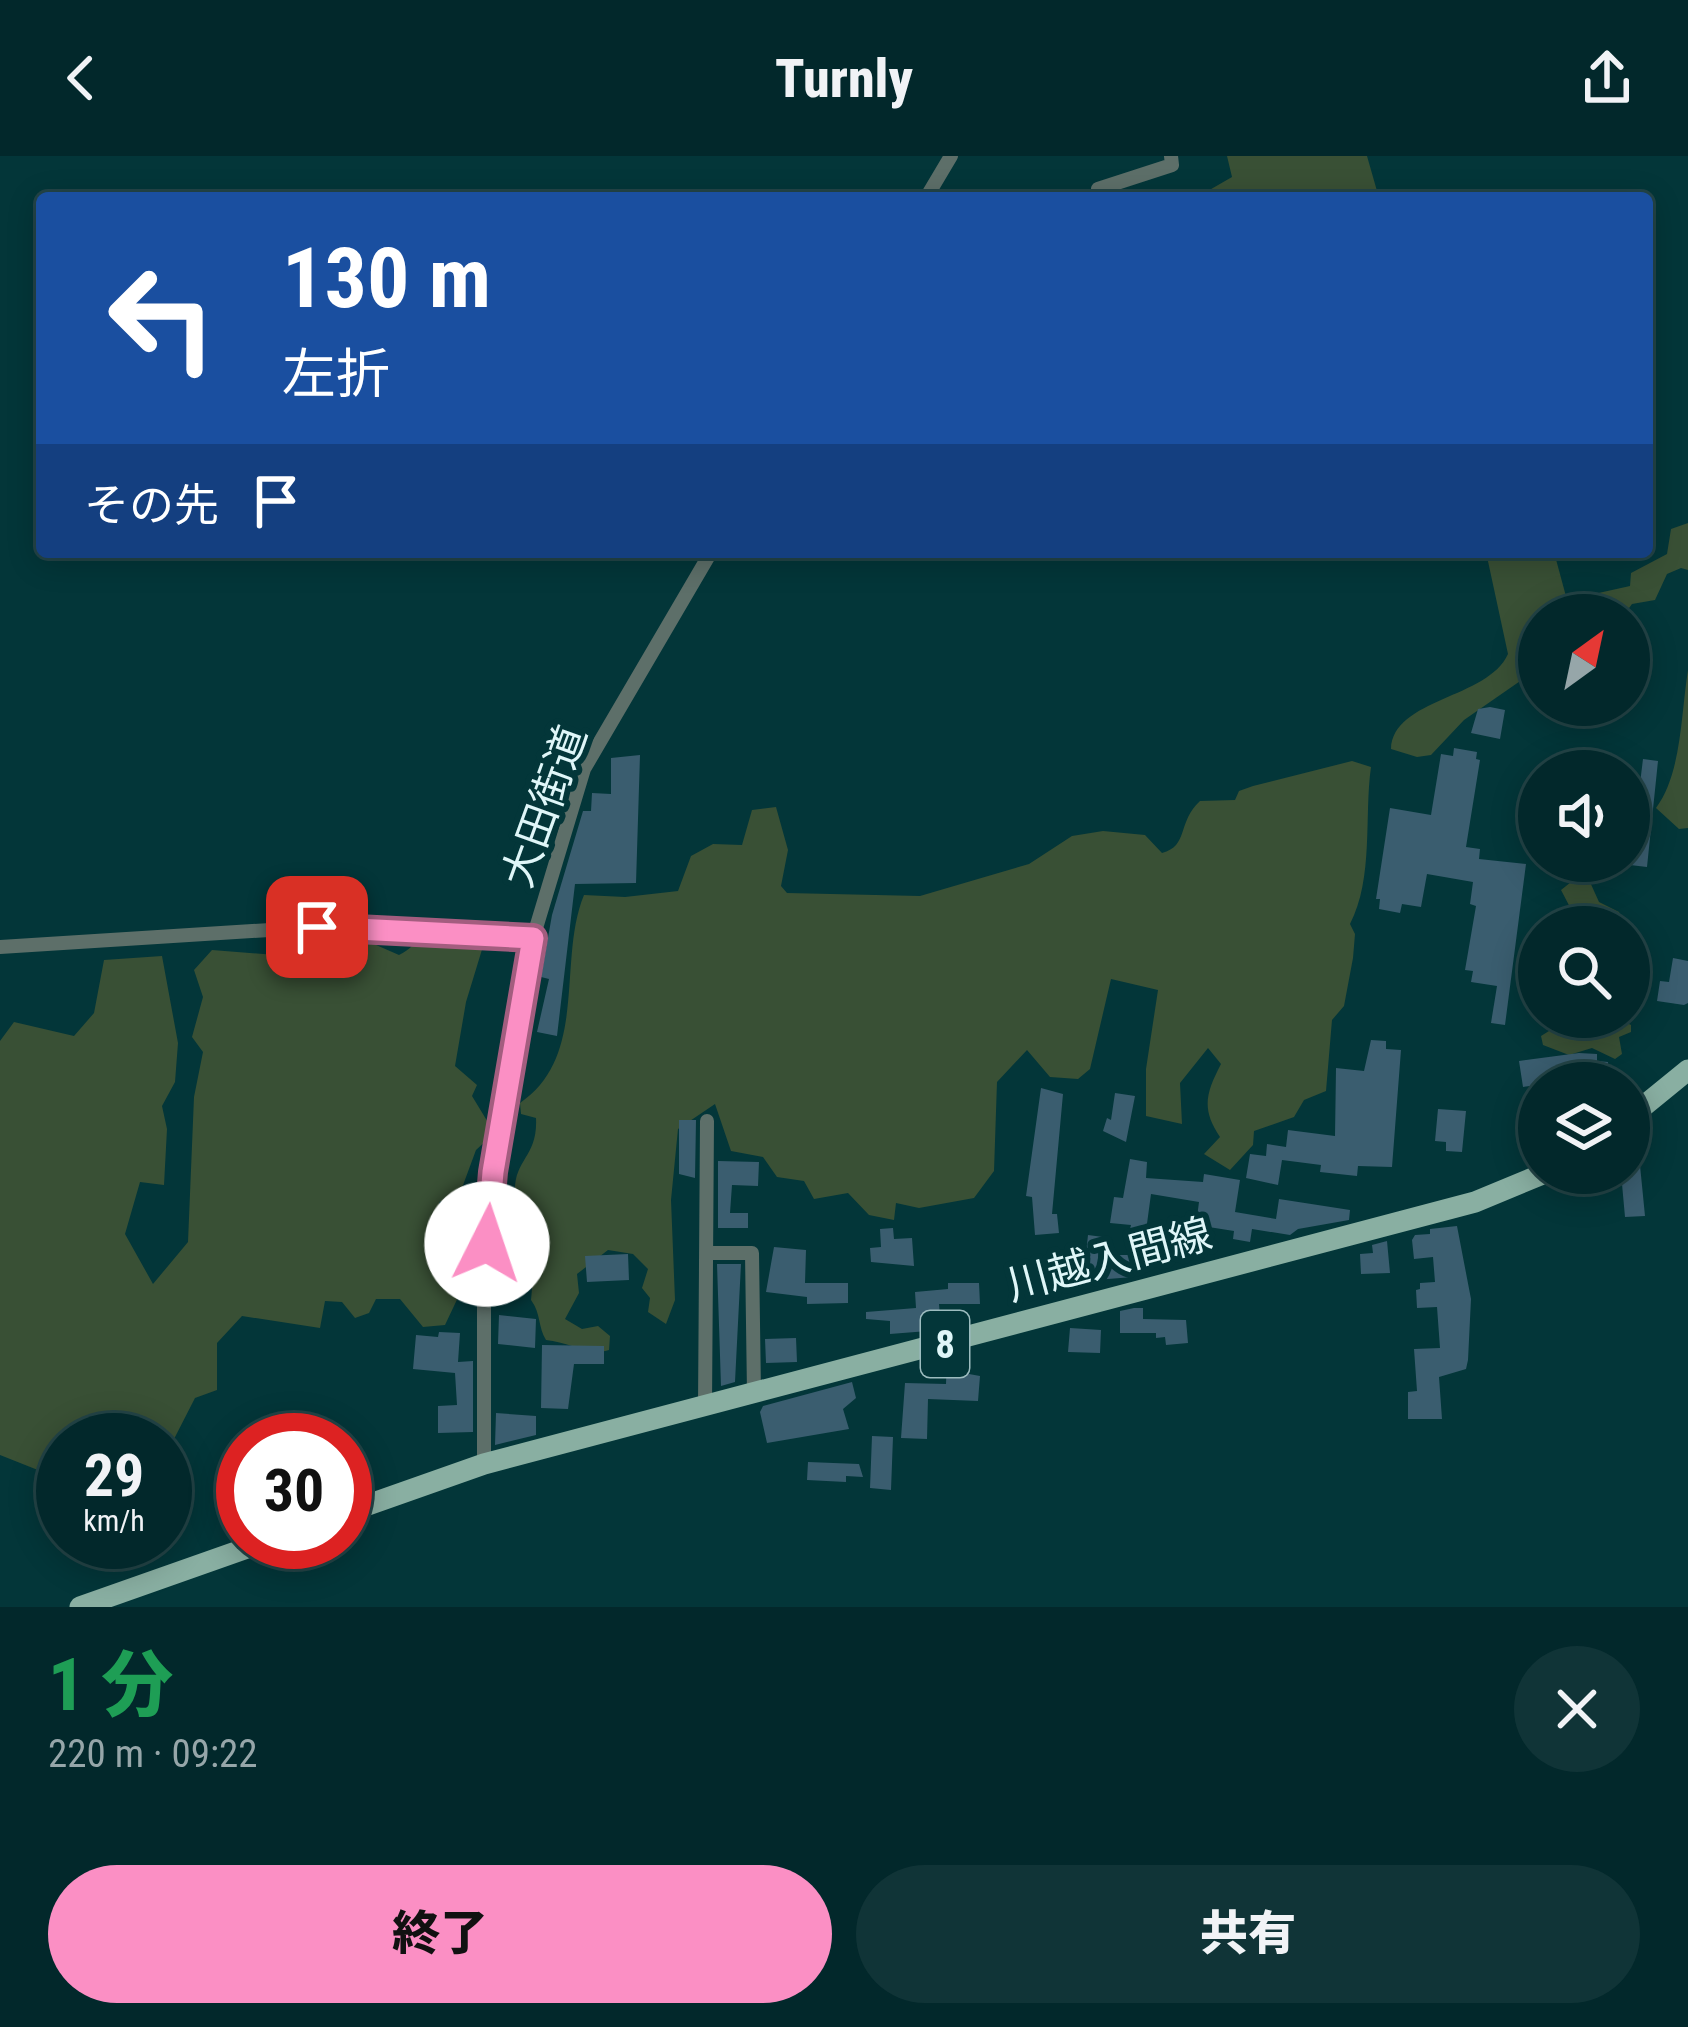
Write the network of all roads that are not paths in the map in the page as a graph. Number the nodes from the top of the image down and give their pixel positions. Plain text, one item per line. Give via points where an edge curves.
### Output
1 (951, 156) edge
2 (1171, 156) edge
3 (1098, 189) dead end
4 (930, 192) edge
5 (707, 558) edge
6 (533, 938) junction
7 (0, 947) edge
8 (1688, 1070) edge
9 (1650, 1101) edge
10 (707, 1121) dead end
11 (1518, 1184) edge
12 (706, 1252) junction
13 (754, 1393) junction
14 (705, 1407) junction
15 (484, 1464) junction
16 (372, 1504) edge
17 (216, 1559) edge
18 (80, 1607) edge

1 - 4 street
2 - 3 street via 1172,165
5 - 6 street, 大田街道 via 584,769
6 - 7 street via 317,927
6 - 15 street, 大田街道 via 493,1172
8 - 9 main road
10 - 12 street
11 - 13 main road, 川越入間線 / 8
12 - 13 street via 752,1253
12 - 14 street
13 - 14 main road, 川越入間線 / 8
14 - 15 main road, 川越入間線 / 8
15 - 16 main road, 川越入間線 / 8
17 - 18 main road

